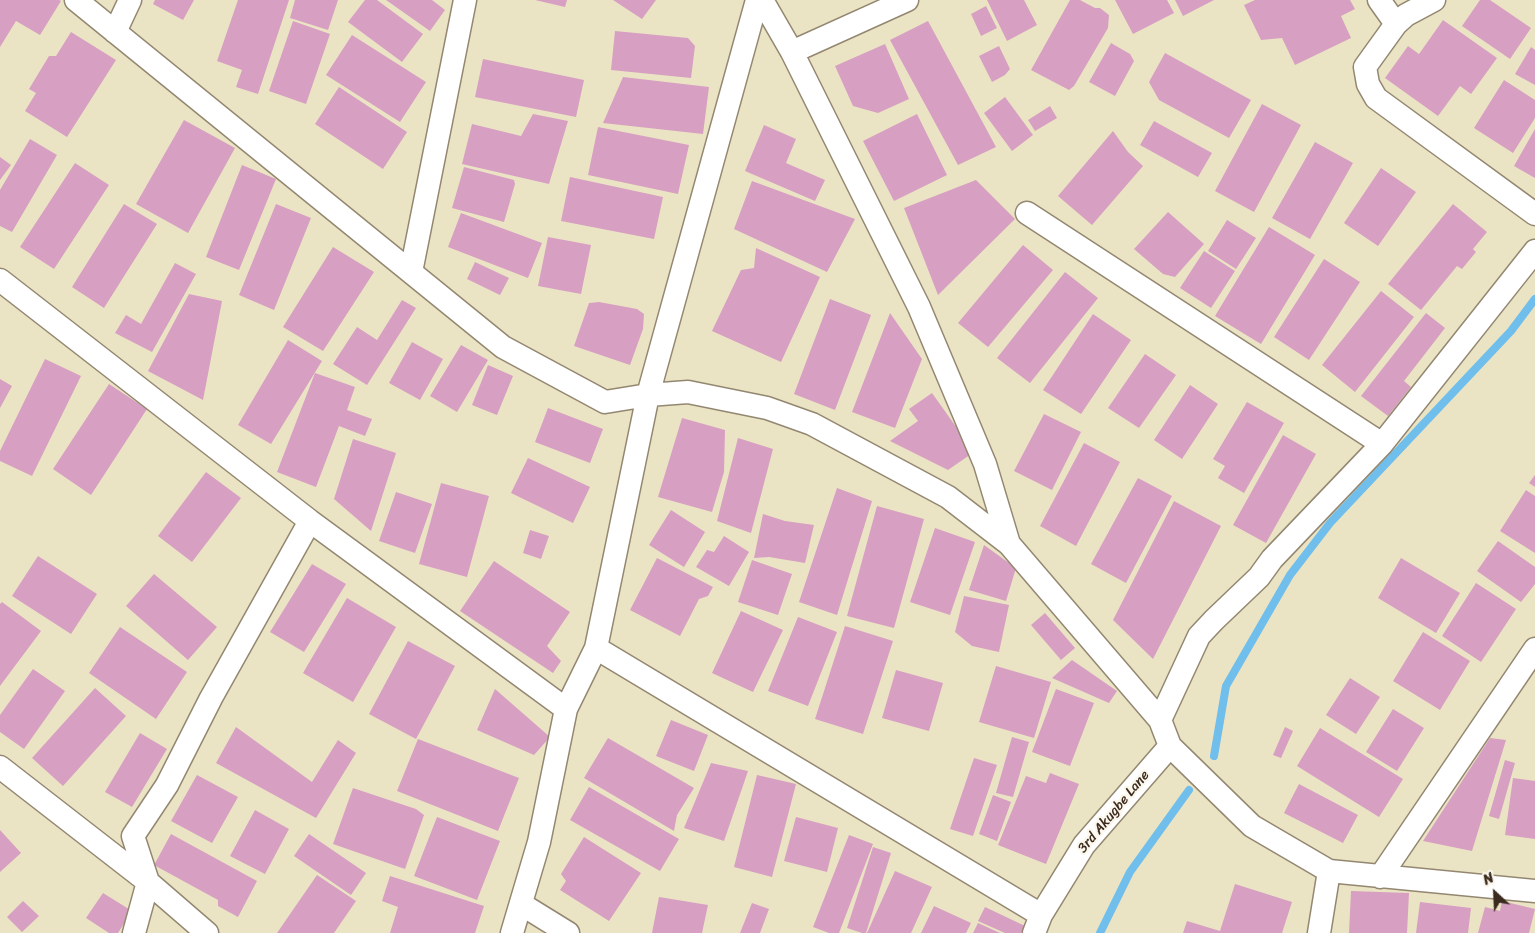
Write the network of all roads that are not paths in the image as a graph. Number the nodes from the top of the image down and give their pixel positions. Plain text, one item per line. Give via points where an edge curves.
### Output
1 (76, 0) edge
2 (130, 0) edge
3 (465, 0) edge
4 (757, 0) edge
5 (762, 0) edge
6 (907, 0) edge
7 (1379, 0) edge
8 (1434, 0) edge
9 (1396, 24) junction
10 (115, 32) junction
11 (792, 52) junction
12 (1027, 213) dead end
13 (1535, 214) edge
14 (1535, 251) edge
15 (411, 272) junction
16 (0, 280) edge
17 (648, 395) junction
18 (1382, 444) junction
19 (310, 521) junction
20 (1009, 544) junction
21 (596, 648) junction
22 (1535, 649) edge
23 (566, 709) junction
24 (1160, 720) junction
25 (1170, 746) junction
26 (0, 767) edge
27 (1329, 871) junction
28 (1380, 877) junction
29 (148, 882) junction
30 (1535, 890) edge
31 (521, 904) junction
32 (1038, 924) edge
33 (134, 933) edge
34 (207, 933) edge
35 (512, 933) edge
36 (568, 933) edge
37 (1319, 933) edge

1 - 10 street
2 - 10 street
3 - 15 street
4 - 17 street
5 - 11 street
6 - 11 street
7 - 9 street
8 - 9 street
9 - 13 street via 1364,67 1376,98
10 - 15 street
11 - 20 street via 919,307 985,464
12 - 18 street
14 - 18 street
15 - 17 street via 503,347 605,402
16 - 19 street
17 - 20 street via 688,392 768,408 812,424 948,497
17 - 21 street
18 - 24 street via 1272,559 1259,577 1199,636
19 - 23 street
19 - 29 street via 211,698 167,785 133,836
20 - 24 street
21 - 23 street
21 - 32 street
22 - 28 street
23 - 31 street via 538,842
24 - 25 street
25 - 27 street via 1252,826
25 - 32 street, 3rd Akugbe Lane via 1084,845
26 - 29 street
27 - 28 street
27 - 37 street
28 - 30 street
29 - 33 street
29 - 34 street
31 - 35 street
31 - 36 street

